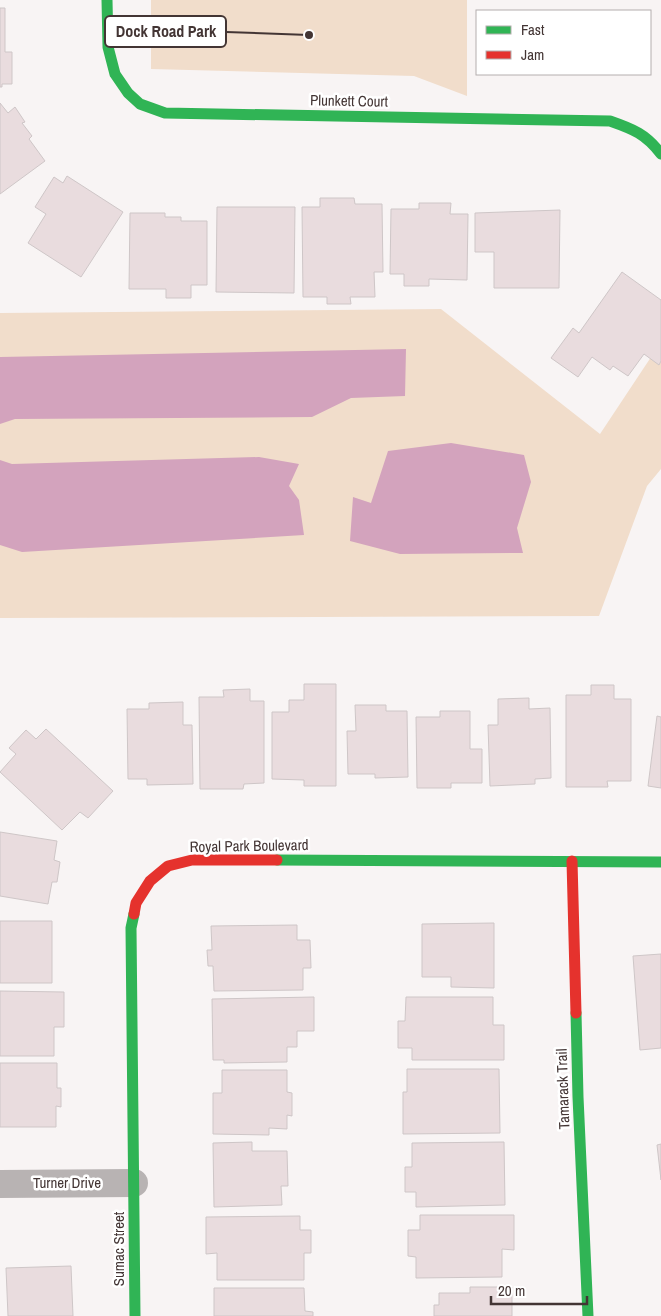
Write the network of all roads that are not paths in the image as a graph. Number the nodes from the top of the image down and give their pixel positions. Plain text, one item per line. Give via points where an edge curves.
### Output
1 (107, 0) edge
2 (661, 154) edge
3 (572, 861) junction
4 (661, 862) edge
5 (134, 1183) junction
6 (0, 1184) edge
7 (135, 1316) edge
8 (588, 1316) edge

1 - 2 street, Plunkett Court via 108,47 115,74 140,104 165,113 610,121 636,129 653,141
3 - 4 street, Royal Park Boulevard
3 - 5 street, Royal Park Boulevard via 192,860 168,866 150,881 136,903 131,928
3 - 8 street, Tamarack Trail
5 - 6 street, Turner Drive
5 - 7 street, Sumac Street

